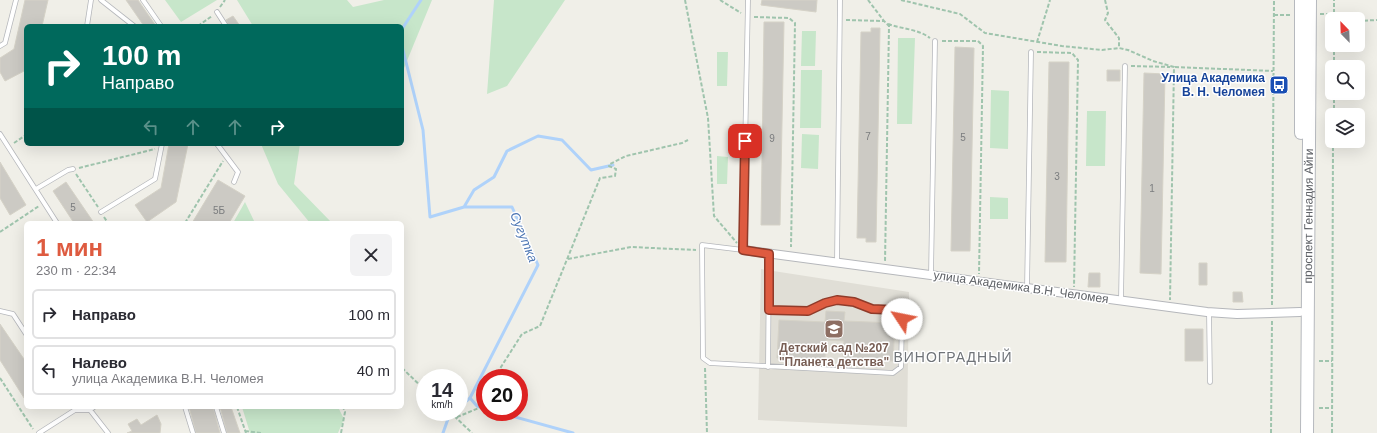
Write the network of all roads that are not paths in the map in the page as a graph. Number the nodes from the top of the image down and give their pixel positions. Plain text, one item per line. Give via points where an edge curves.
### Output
1 (16, 0) edge
2 (92, 0) edge
3 (101, 0) edge
4 (143, 0) edge
5 (748, 0) edge
6 (840, 0) edge
7 (1302, 0) edge
8 (1310, 0) edge
9 (217, 12) dead end
10 (87, 24) edge
11 (131, 24) edge
12 (160, 24) edge
13 (225, 24) edge
14 (935, 41) road end
15 (0, 46) edge
16 (1031, 52) road end
17 (1125, 66) road end
18 (0, 134) edge
19 (162, 146) edge
20 (219, 146) edge
21 (73, 169) road end
22 (234, 182) dead end
23 (36, 189) junction
24 (101, 212) road end
25 (56, 221) edge
26 (743, 250) junction
27 (769, 254) junction
28 (836, 262) junction
29 (931, 275) junction
30 (1026, 288) junction
31 (1121, 300) junction
32 (769, 310) junction
33 (0, 311) edge
34 (1209, 312) junction
35 (1304, 312) junction
36 (24, 331) edge
37 (768, 367) junction
38 (1210, 382) dead end
39 (74, 409) edge
40 (93, 409) edge
41 (186, 409) edge
42 (217, 409) edge
43 (39, 433) edge
44 (108, 433) edge
45 (193, 433) edge
46 (224, 433) edge
47 (1300, 433) edge
48 (1307, 433) edge

1 - 15 lane via 5,43
2 - 10 lane
3 - 11 lane
4 - 12 lane
5 - 26 lane
6 - 28 lane
7 - 35 main road, проспект Геннадия Айги
8 - 35 main road, проспект Геннадия Айги
9 - 13 lane
14 - 29 lane
16 - 30 lane
17 - 31 lane
18 - 23 lane
19 - 24 lane via 155,179
20 - 22 lane via 238,172
21 - 23 lane
23 - 25 lane
26 - 27 street, улица Академика В.Н. Челомея
26 - 37 lane via 702,245 703,354 705,360 710,363
27 - 28 street, улица Академика В.Н. Челомея
27 - 32 lane
28 - 29 street, улица Академика В.Н. Челомея
29 - 30 street, улица Академика В.Н. Челомея
30 - 31 street, улица Академика В.Н. Челомея
31 - 34 street, улица Академика В.Н. Челомея
32 - 37 lane
32 - 37 lane via 803,312 832,301 848,301 872,309 896,310 900,312 902,319 901,364 899,370 893,373
33 - 36 lane via 13,314
34 - 35 street, улица Академика В.Н. Челомея
34 - 38 lane
35 - 47 main road, проспект Геннадия Айги
35 - 48 main road, проспект Геннадия Айги
39 - 43 lane
40 - 44 lane
41 - 45 lane
42 - 46 lane

